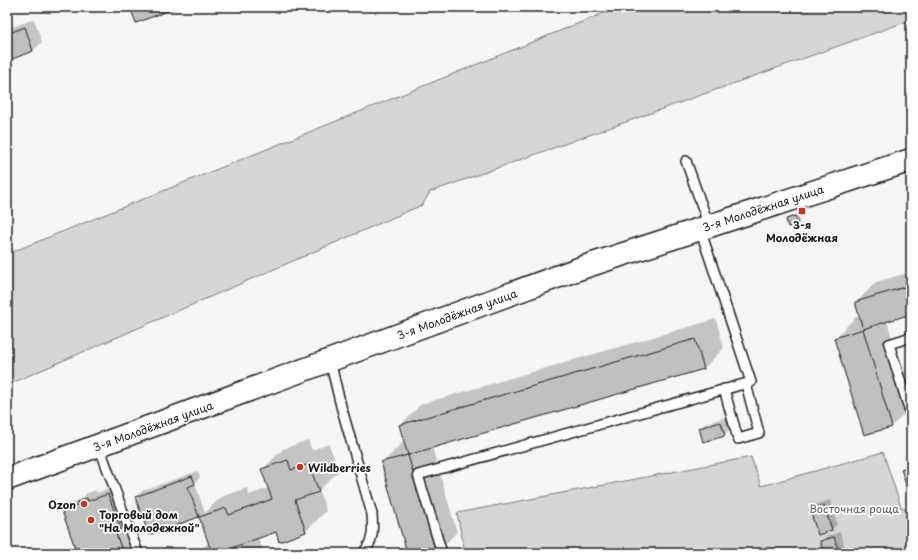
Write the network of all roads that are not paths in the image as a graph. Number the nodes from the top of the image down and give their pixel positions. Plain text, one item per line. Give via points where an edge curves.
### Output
1 (911, 160) edge
2 (686, 161) dead end
3 (705, 227) junction
4 (911, 337) edge
5 (330, 361) junction
6 (746, 384) junction
7 (724, 390) junction
8 (910, 412) edge
9 (99, 446) junction
10 (7, 479) edge
11 (138, 553) edge
12 (363, 553) edge
13 (442, 553) edge

1 - 3 main road, 3-я Молодёжная улица
2 - 3 lane
3 - 5 main road, 3-я Молодёжная улица via 581,268
3 - 6 lane via 750,382
4 - 8 lane via 890,344
5 - 9 main road, 3-я Молодёжная улица
5 - 12 lane via 340,406 372,514 372,536 369,547
6 - 7 lane
6 - 7 lane via 760,433 738,439
7 - 13 lane via 418,475
9 - 10 main road, 3-я Молодёжная улица
9 - 11 lane

